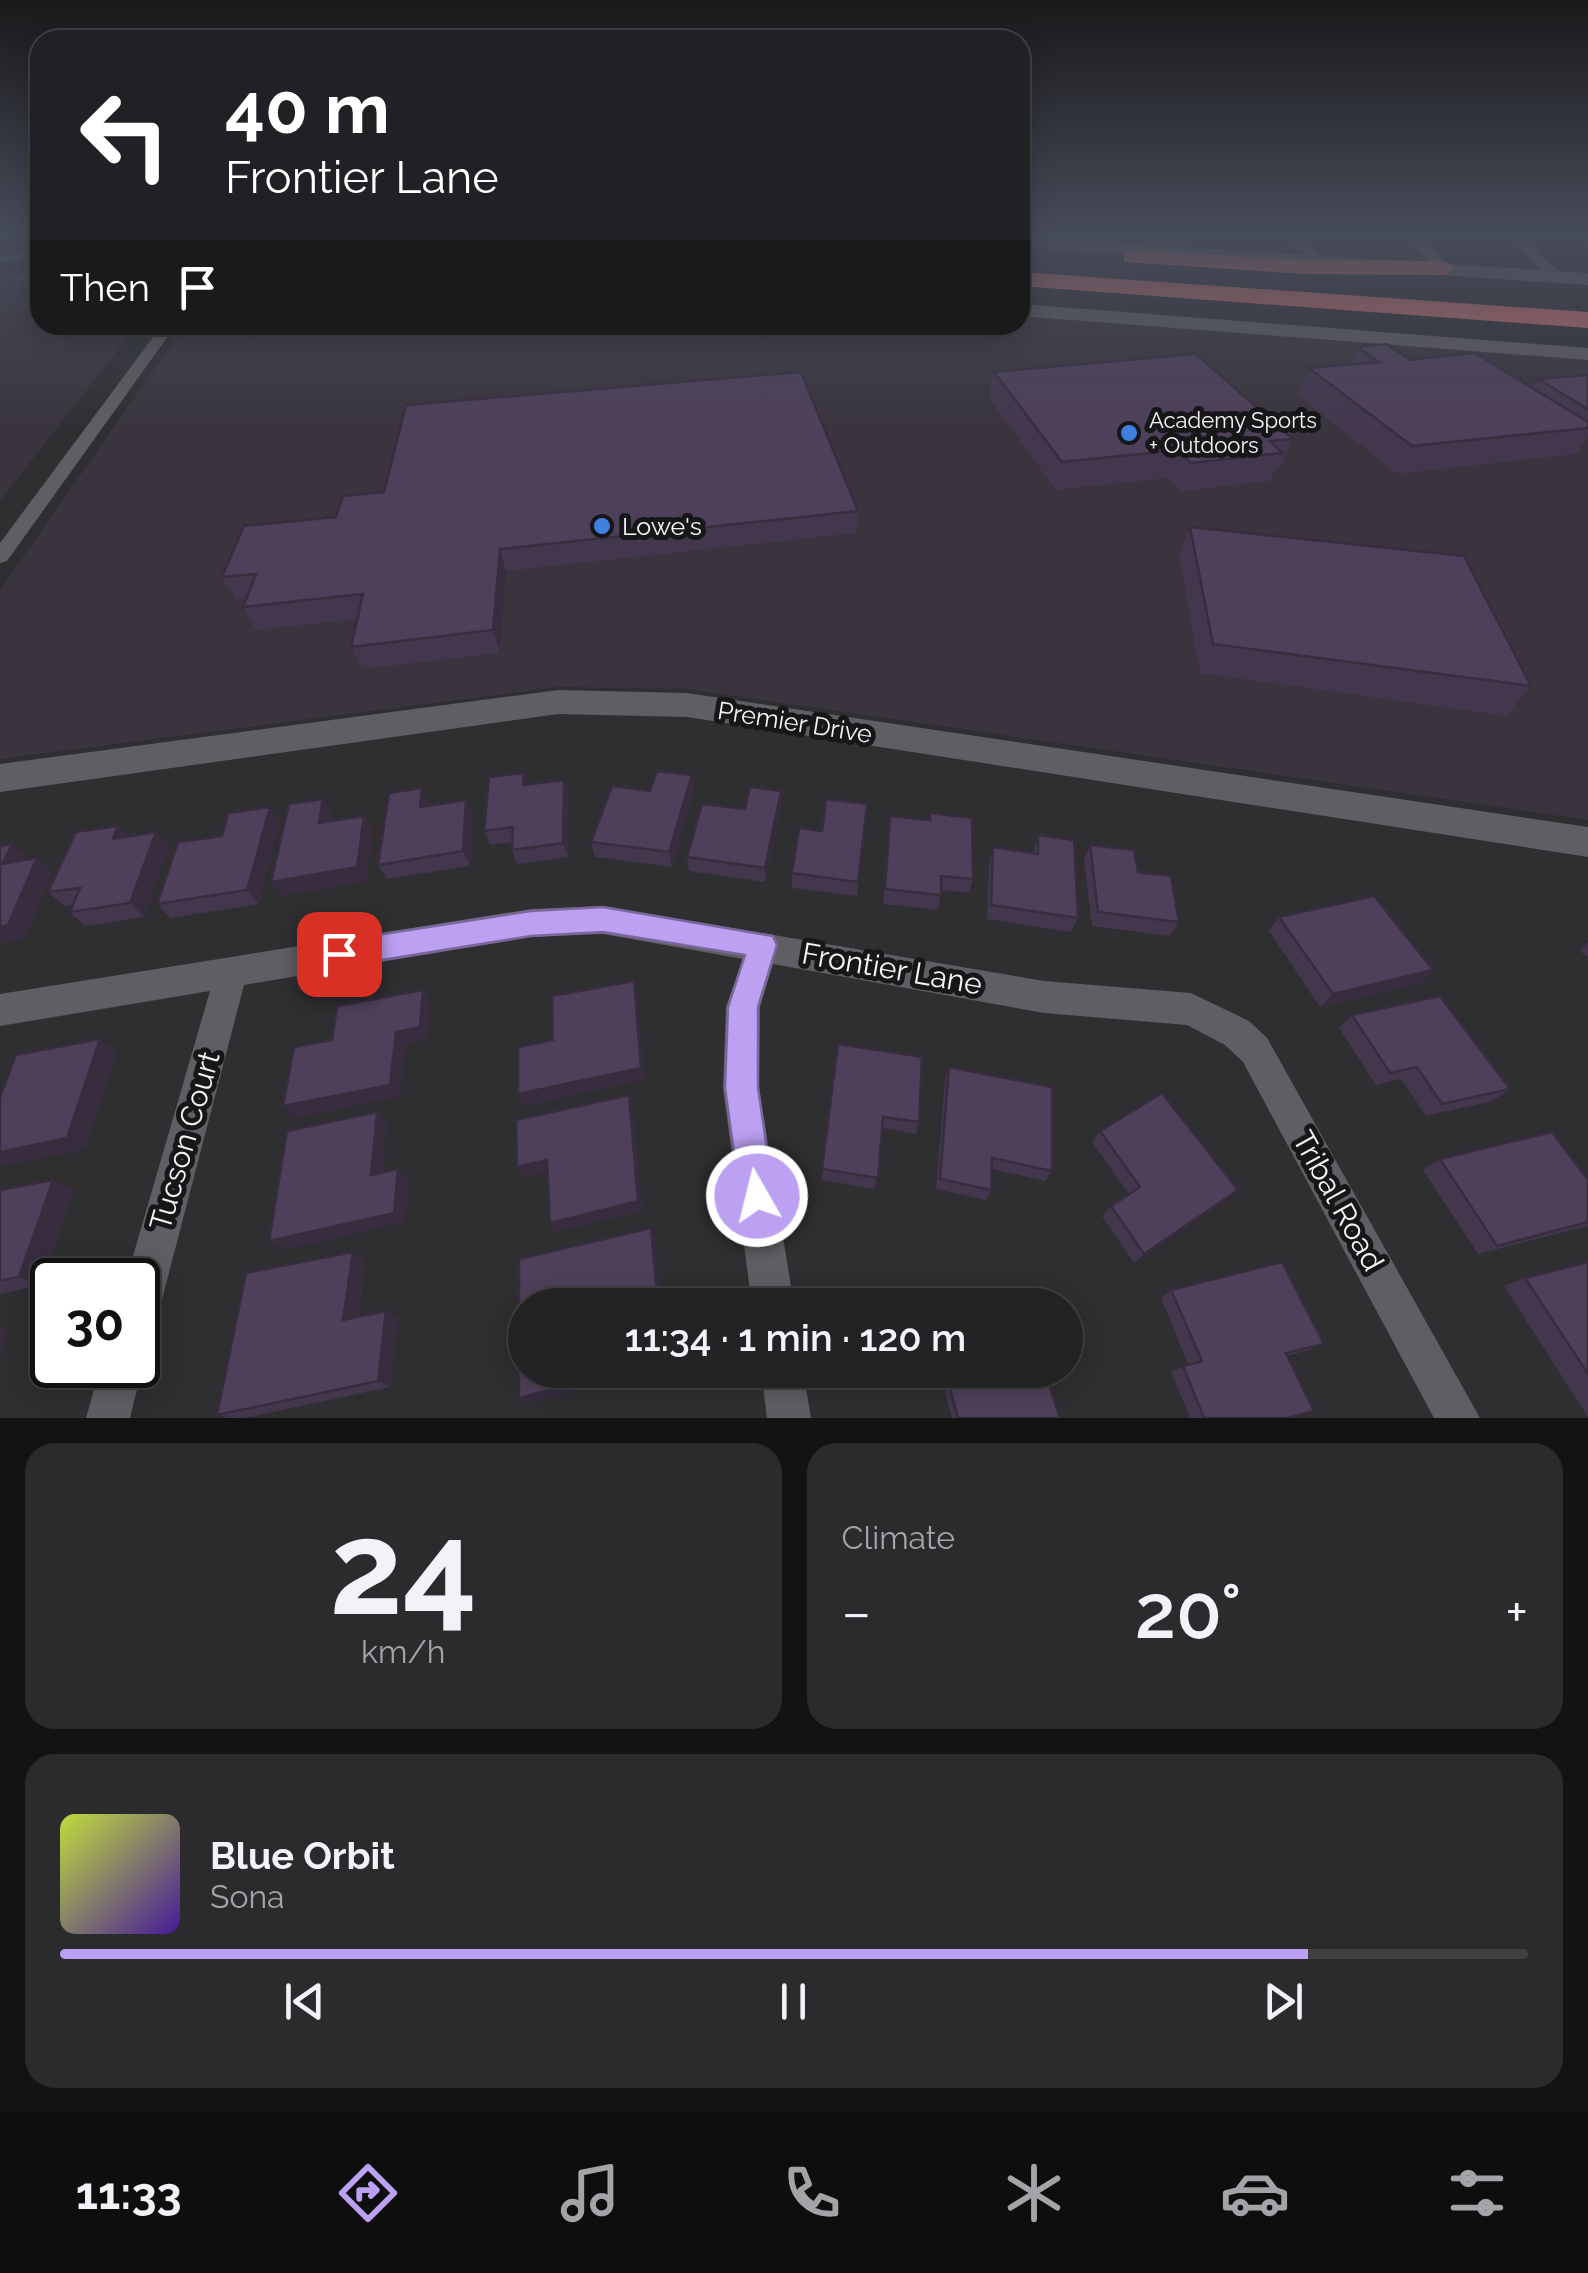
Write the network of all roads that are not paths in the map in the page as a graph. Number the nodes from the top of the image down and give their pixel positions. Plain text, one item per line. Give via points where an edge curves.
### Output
1 (1325, 301) edge
2 (1535, 301) edge
3 (1588, 305) edge
4 (1030, 311) edge
5 (1588, 323) edge
6 (162, 335) edge
7 (1588, 354) edge
8 (0, 557) edge
9 (0, 778) edge
10 (1588, 842) edge
11 (763, 945) junction
12 (232, 971) junction
13 (0, 1010) edge
14 (1191, 1010) joint
15 (153, 1258) edge
16 (771, 1288) edge
17 (116, 1388) edge
18 (785, 1388) edge
19 (108, 1418) edge
20 (789, 1418) edge
21 (1458, 1418) edge

1 - 5 highway
2 - 3 highway
4 - 7 main road
6 - 8 street
9 - 10 street, Premier Drive via 558,702 687,706
11 - 12 street, Frontier Lane via 603,920 531,924
11 - 14 street, Frontier Lane via 1044,997
11 - 16 street via 743,1007 742,1088
12 - 13 street, Frontier Lane
12 - 15 street, Tucson Court
14 - 21 street, Tribal Road via 1238,1032 1255,1050
17 - 19 street
18 - 20 street

